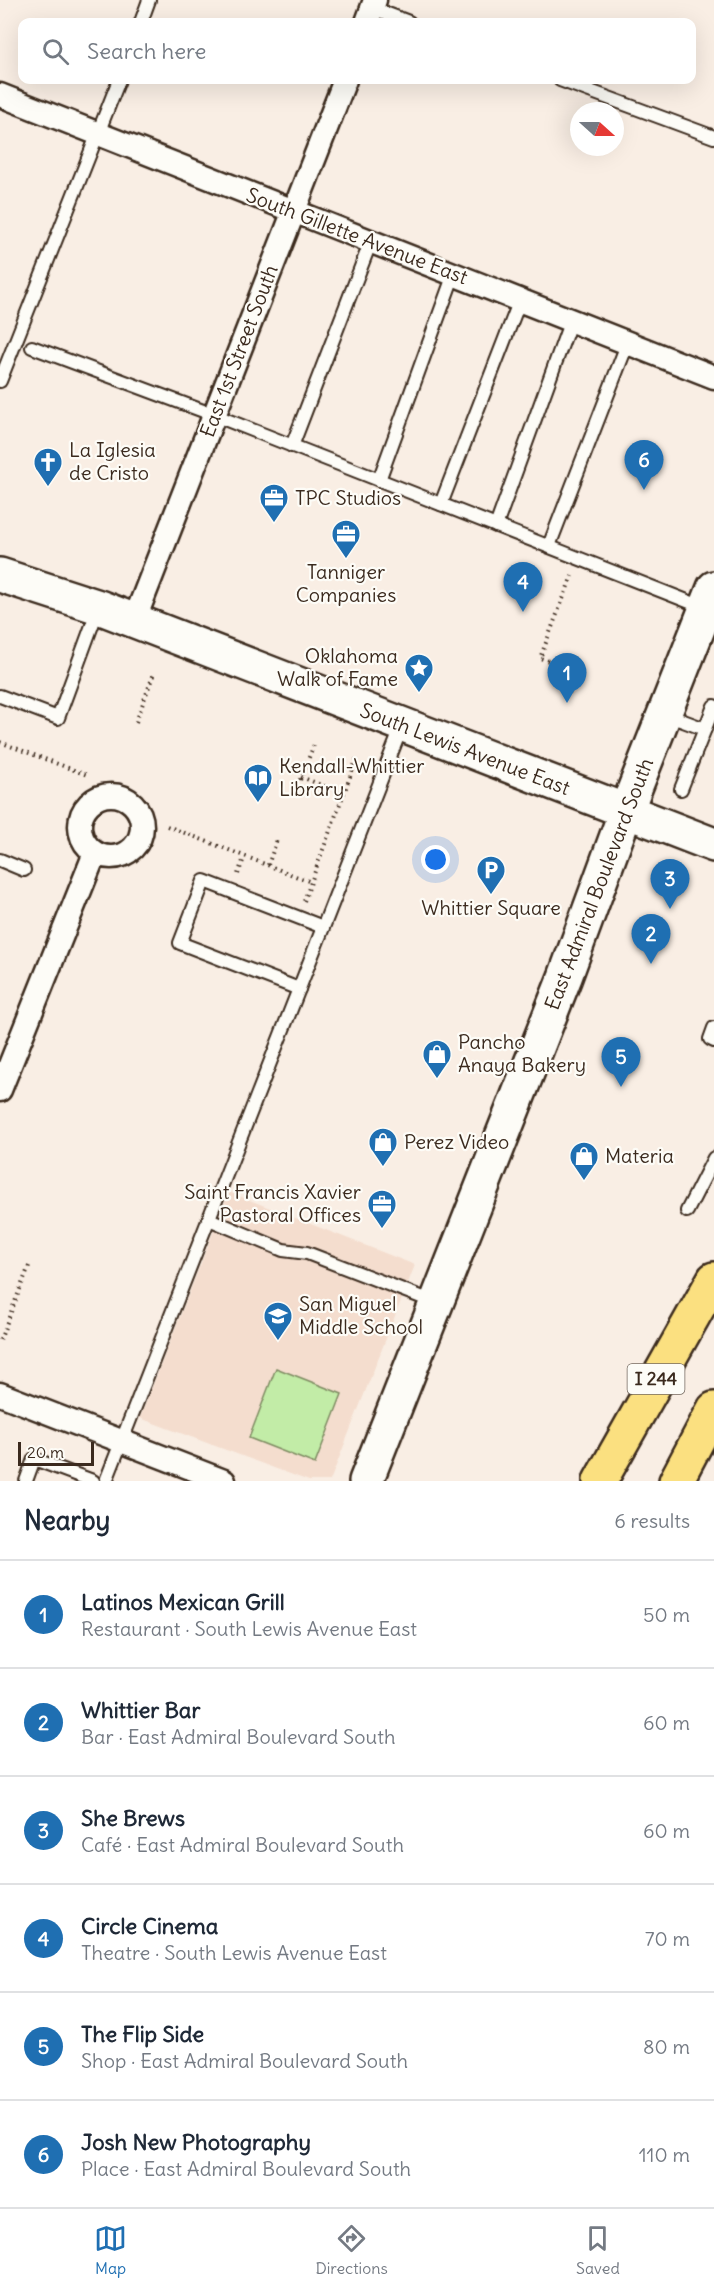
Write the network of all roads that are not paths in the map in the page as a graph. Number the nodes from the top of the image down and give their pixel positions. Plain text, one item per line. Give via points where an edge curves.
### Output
1 (150, 0) edge
2 (371, 10) edge
3 (143, 18) edge
4 (396, 18) edge
5 (117, 84) edge
6 (343, 84) edge
7 (571, 84) edge
8 (0, 95) edge
9 (98, 133) junction
10 (714, 137) edge
11 (294, 211) junction
12 (371, 241) junction
13 (454, 274) junction
14 (520, 300) junction
15 (571, 320) junction
16 (628, 342) junction
17 (32, 347) dead end
18 (714, 376) edge
19 (0, 381) edge
20 (214, 415) junction
21 (292, 446) junction
22 (379, 480) junction
23 (441, 504) junction
24 (496, 526) junction
25 (549, 546) junction
26 (0, 575) edge
27 (710, 598) edge
28 (99, 608) junction
29 (134, 621) junction
30 (0, 696) edge
31 (714, 706) edge
32 (664, 714) junction
33 (402, 724) junction
34 (705, 729) junction
35 (681, 789) dead end
36 (626, 811) junction
37 (714, 845) edge
38 (95, 853) dead end
39 (0, 860) edge
40 (24, 870) dead end
41 (323, 927) junction
42 (299, 989) junction
43 (714, 1028) edge
44 (714, 1041) edge
45 (0, 1090) edge
46 (714, 1158) edge
47 (687, 1212) dead end
48 (208, 1220) junction
49 (714, 1279) edge
50 (434, 1302) junction
51 (0, 1394) edge
52 (714, 1409) edge
53 (122, 1441) junction
54 (26, 1481) edge
55 (93, 1481) edge
56 (106, 1481) edge
57 (224, 1481) edge
58 (366, 1481) edge
59 (600, 1481) edge
60 (676, 1481) edge

1 - 3 lane
2 - 4 lane
5 - 9 lane
6 - 11 street, East 1st Street South
7 - 10 lane
8 - 9 street, South Gillette Avenue East
9 - 11 street, South Gillette Avenue East
9 - 19 lane
11 - 12 street, South Gillette Avenue East
11 - 20 street, East 1st Street South
12 - 13 street, South Gillette Avenue East
12 - 21 lane
13 - 14 street, South Gillette Avenue East
13 - 22 lane
14 - 15 street, South Gillette Avenue East
14 - 23 lane
15 - 16 street, South Gillette Avenue East
15 - 24 lane
16 - 18 street, South Gillette Avenue East
16 - 25 lane
17 - 20 lane
20 - 21 lane
20 - 29 street, East 1st Street South
21 - 22 lane
22 - 23 lane
23 - 24 lane
24 - 25 lane
25 - 27 lane
26 - 28 main road, South Lewis Avenue East
27 - 32 main road, East Admiral Boulevard South
28 - 29 main road, South Lewis Avenue East
28 - 30 lane via 58,718
29 - 33 main road, South Lewis Avenue East
31 - 34 lane
32 - 34 lane
32 - 36 main road, East Admiral Boulevard South
33 - 36 main road, South Lewis Avenue East
33 - 41 lane
34 - 35 lane
36 - 37 main road, South Lewis Avenue East
36 - 50 main road, East Admiral Boulevard South via 565,977
38 - 45 street
39 - 40 lane
41 - 42 lane
41 - 42 lane via 204,881 180,943
42 - 48 lane
43 - 44 lane via 710,1039
46 - 47 lane
48 - 50 lane
48 - 53 lane
49 - 59 highway, I 244
50 - 58 main road, East Admiral Boulevard South
51 - 53 street
52 - 60 highway
53 - 56 lane
53 - 57 street
54 - 55 lane via 34,1459

